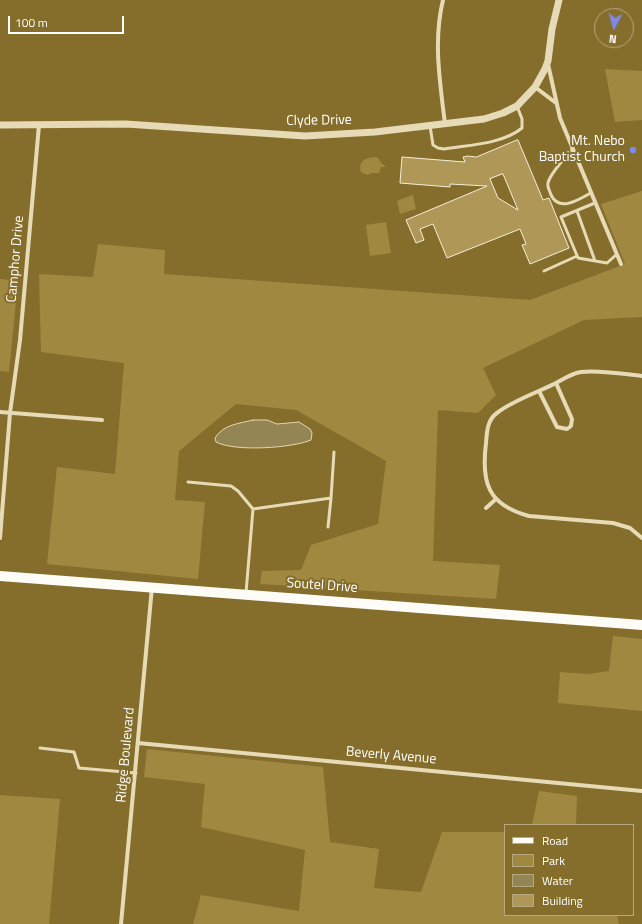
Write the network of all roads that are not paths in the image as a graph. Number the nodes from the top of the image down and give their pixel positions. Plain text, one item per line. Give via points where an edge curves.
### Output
1 (443, 0) edge
2 (559, 0) edge
3 (548, 61) junction
4 (535, 87) junction
5 (556, 103) junction
6 (517, 106) junction
7 (445, 124) junction
8 (0, 125) edge
9 (39, 125) junction
10 (430, 126) junction
11 (573, 148) junction
12 (591, 193) junction
13 (595, 203) junction
14 (577, 211) junction
15 (617, 254) junction
16 (577, 256) junction
17 (595, 261) junction
18 (621, 264) dead end
19 (544, 271) dead end
20 (642, 376) edge
21 (556, 383) junction
22 (539, 391) junction
23 (0, 412) edge
24 (10, 413) junction
25 (102, 420) dead end
26 (334, 452) dead end
27 (188, 482) dead end
28 (331, 498) junction
29 (496, 499) junction
30 (486, 508) dead end
31 (253, 509) junction
32 (328, 527) dead end
33 (641, 536) edge
34 (0, 538) edge
35 (0, 576) edge
36 (152, 587) junction
37 (246, 594) junction
38 (642, 625) edge
39 (138, 743) junction
40 (40, 748) dead end
41 (136, 773) junction
42 (642, 791) edge
43 (121, 924) edge

1 - 7 street via 437,45
2 - 3 street, Clyde Drive
3 - 4 street, Clyde Drive
3 - 5 street
4 - 5 street
4 - 6 street, Clyde Drive
5 - 11 street
6 - 7 street, Clyde Drive via 494,117
6 - 10 lane via 522,128 514,135 502,139 444,150 433,145
7 - 10 street, Clyde Drive
8 - 9 street, Clyde Drive
9 - 10 street, Clyde Drive via 126,124 305,136
9 - 24 street, Camphor Drive via 20,340
11 - 12 street
11 - 12 lane via 551,177 549,190 560,204 567,204
12 - 13 street
13 - 14 lane
13 - 15 street
14 - 16 lane via 560,217
14 - 17 lane
15 - 17 lane via 607,263
15 - 18 street
16 - 17 lane
16 - 19 lane
20 - 21 street via 580,372
21 - 22 street
21 - 22 street via 572,419 571,426 567,429 557,427
22 - 29 street via 503,408 491,419 484,464 487,485
23 - 24 street
24 - 25 street
24 - 34 street, Camphor Drive
26 - 28 lane
27 - 31 lane via 231,486
28 - 31 lane
28 - 32 lane
29 - 30 street
29 - 33 street via 517,513 613,523 630,528
31 - 37 lane
35 - 36 main road, Soutel Drive
36 - 37 main road, Soutel Drive
36 - 39 street, Ridge Boulevard
37 - 38 main road, Soutel Drive
39 - 41 street, Ridge Boulevard
39 - 42 street, Beverly Avenue
40 - 41 lane via 74,752 79,768
41 - 43 street, Ridge Boulevard

